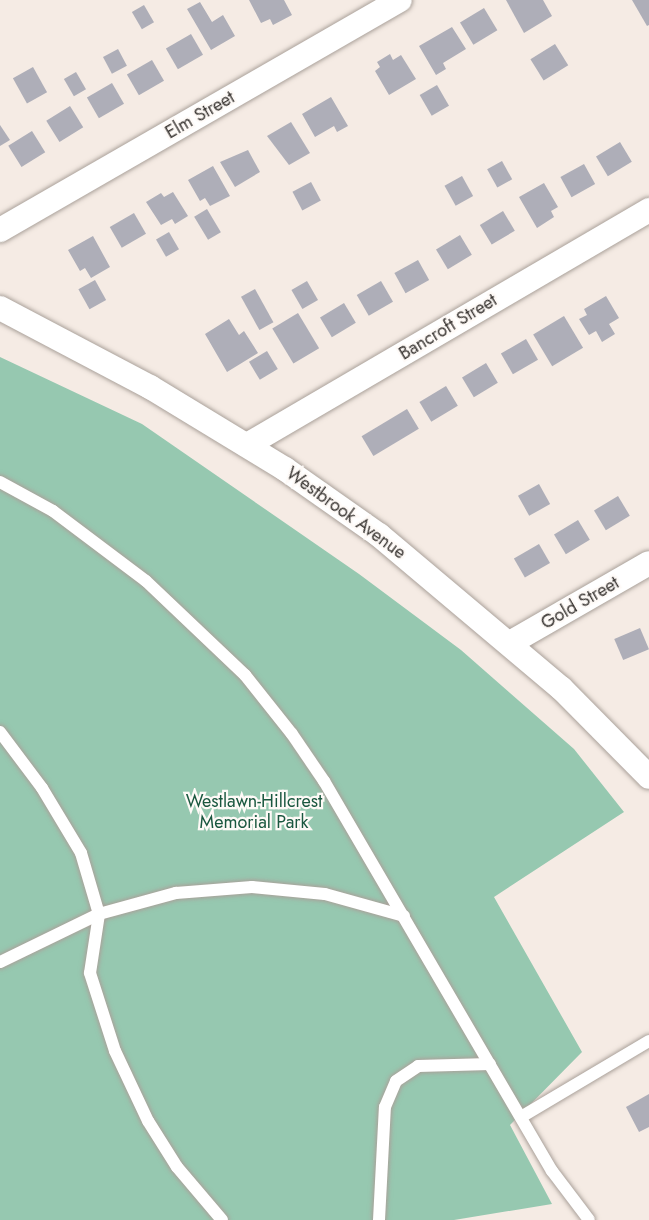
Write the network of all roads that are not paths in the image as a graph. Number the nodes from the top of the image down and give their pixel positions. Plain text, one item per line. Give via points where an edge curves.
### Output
1 (400, 0) edge
2 (649, 210) edge
3 (0, 230) edge
4 (0, 308) edge
5 (247, 445) junction
6 (0, 482) edge
7 (649, 563) edge
8 (510, 643) junction
9 (0, 732) edge
10 (649, 777) edge
11 (99, 914) junction
12 (404, 916) junction
13 (0, 962) edge
14 (649, 1041) edge
15 (490, 1064) junction
16 (521, 1117) junction
17 (222, 1220) edge
18 (379, 1220) edge
19 (589, 1220) edge

1 - 3 street, Elm Street
2 - 5 street, Bancroft Street
4 - 5 street, Westbrook Avenue via 150,387
5 - 8 street, Westbrook Avenue via 379,535
6 - 12 lane via 53,511 101,544 189,619 244,675 324,781
7 - 8 street, Gold Street
8 - 10 street, Westbrook Avenue
9 - 11 lane via 42,788 81,854
11 - 12 lane via 176,893 252,887 325,894
11 - 13 lane
11 - 17 lane via 90,973 115,1051 148,1121 177,1167
12 - 15 lane
14 - 16 lane
15 - 16 lane
15 - 18 lane via 418,1066 396,1081 385,1107
16 - 19 lane via 552,1171

